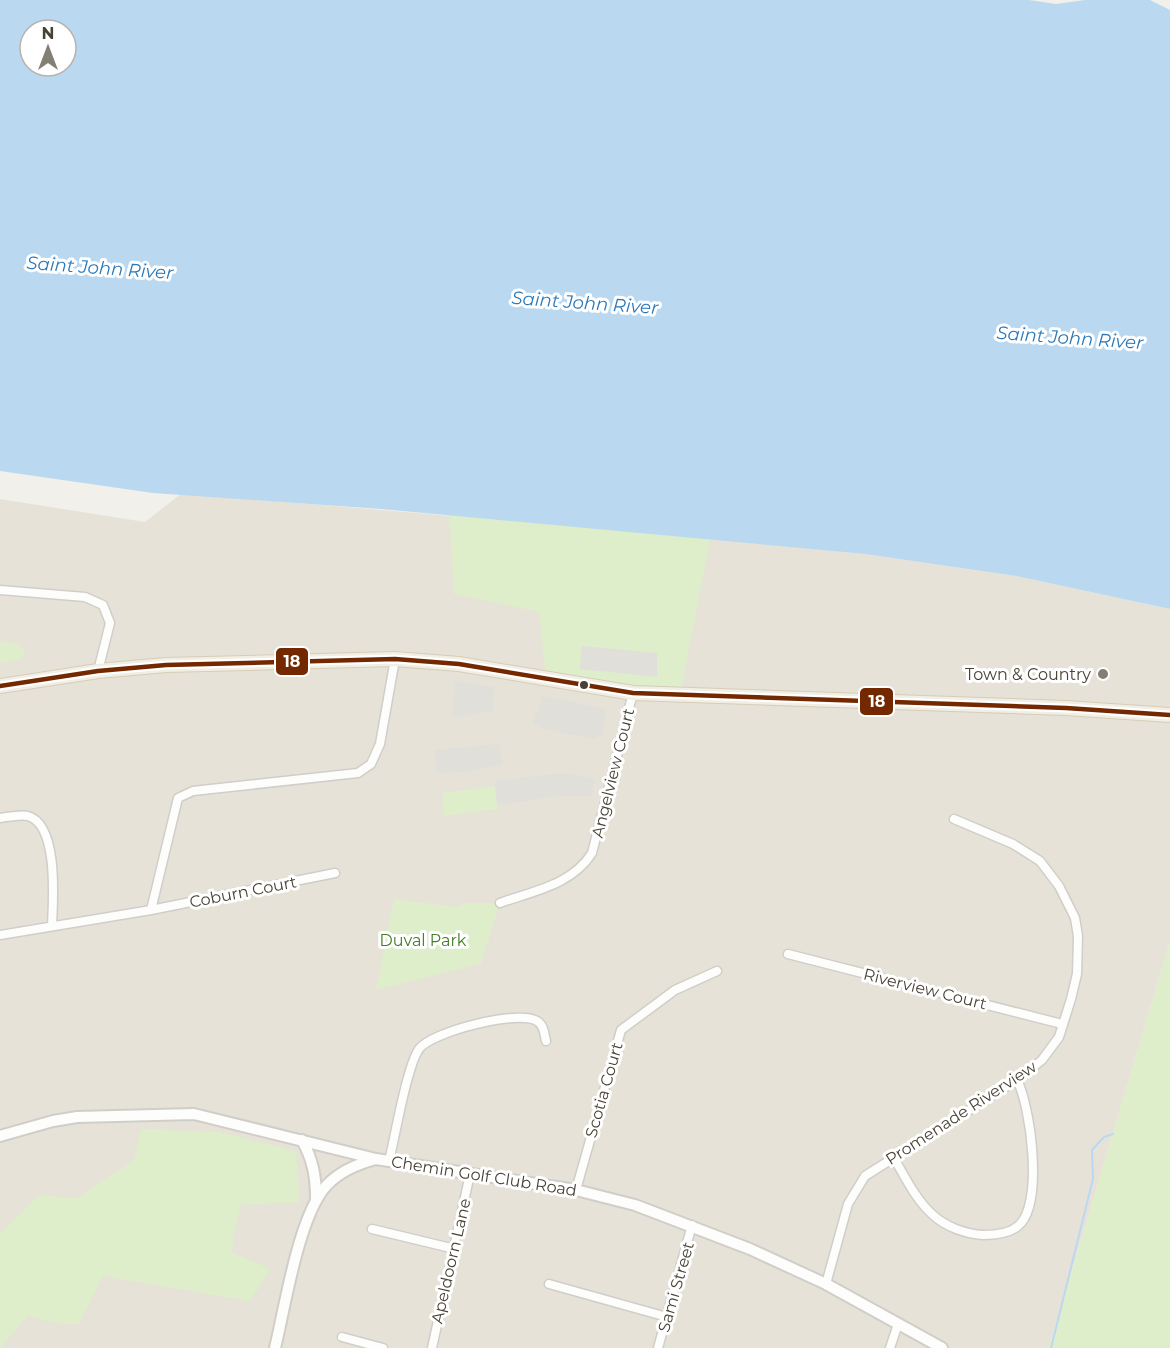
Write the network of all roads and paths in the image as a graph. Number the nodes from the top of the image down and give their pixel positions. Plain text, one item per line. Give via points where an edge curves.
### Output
1 (0, 590) edge
2 (395, 658) junction
3 (98, 671) junction
4 (0, 686) edge
5 (633, 693) junction
6 (1170, 715) edge
7 (0, 818) edge
8 (954, 819) dead end
9 (335, 873) dead end
10 (500, 903) dead end
11 (151, 910) junction
12 (52, 926) junction
13 (0, 934) edge
14 (788, 954) dead end
15 (717, 971) dead end
16 (1062, 1024) junction
17 (546, 1041) dead end
18 (1017, 1080) junction
19 (0, 1136) edge
20 (302, 1140) junction
21 (894, 1158) junction
22 (376, 1159) junction
23 (389, 1161) junction
24 (470, 1174) junction
25 (576, 1190) junction
26 (316, 1200) junction
27 (692, 1225) junction
28 (372, 1229) dead end
29 (455, 1249) junction
30 (549, 1284) dead end
31 (826, 1284) junction
32 (667, 1317) junction
33 (898, 1324) junction
34 (342, 1337) dead end
35 (275, 1348) edge
36 (383, 1348) edge
37 (432, 1348) edge
38 (658, 1348) edge
39 (890, 1348) edge
40 (942, 1348) edge

1 - 3 street via 85,597 103,605 110,623
2 - 3 main road via 166,665
2 - 5 main road via 459,664
2 - 11 street via 380,744 371,764 358,773 193,791 178,798
3 - 4 main road
5 - 6 main road
5 - 10 street, Angelview Court via 592,853 575,874
7 - 12 street via 29,816 41,824 50,841
8 - 16 street, Promenade Riverview via 1013,844 1041,861 1059,886 1075,918 1079,951 1077,974
9 - 11 street, Coburn Court
11 - 12 street, Coburn Court
12 - 13 street, Coburn Court
14 - 16 street, Riverview Court
15 - 25 street, Scotia Court via 675,990 621,1030
16 - 18 street, Promenade Riverview via 1059,1037 1042,1059
17 - 23 street via 538,1021 520,1017 428,1040 414,1059
18 - 21 street, Promenade Riverview
18 - 21 street via 1032,1131 1029,1208 1018,1226 1009,1232 972,1234 945,1224 924,1207
19 - 20 street, Chemin Golf Club Road via 77,1117 176,1113 212,1116
20 - 22 street, Chemin Golf Club Road
20 - 26 street via 311,1155
21 - 31 street, Promenade Riverview via 865,1176 848,1204
22 - 23 street, Chemin Golf Club Road
22 - 26 street via 335,1177
23 - 24 street, Chemin Golf Club Road
24 - 25 street, Chemin Golf Club Road
24 - 29 street, Apeldoorn Lane
25 - 27 street, Chemin Golf Club Road
26 - 35 street
27 - 31 street, Chemin Golf Club Road
27 - 32 street, Sami Street
28 - 29 street
29 - 37 street, Apeldoorn Lane
30 - 32 street
31 - 33 street, Chemin Golf Club Road
32 - 38 street, Sami Street
33 - 39 street
33 - 40 street, Chemin Golf Club Road
34 - 36 street

